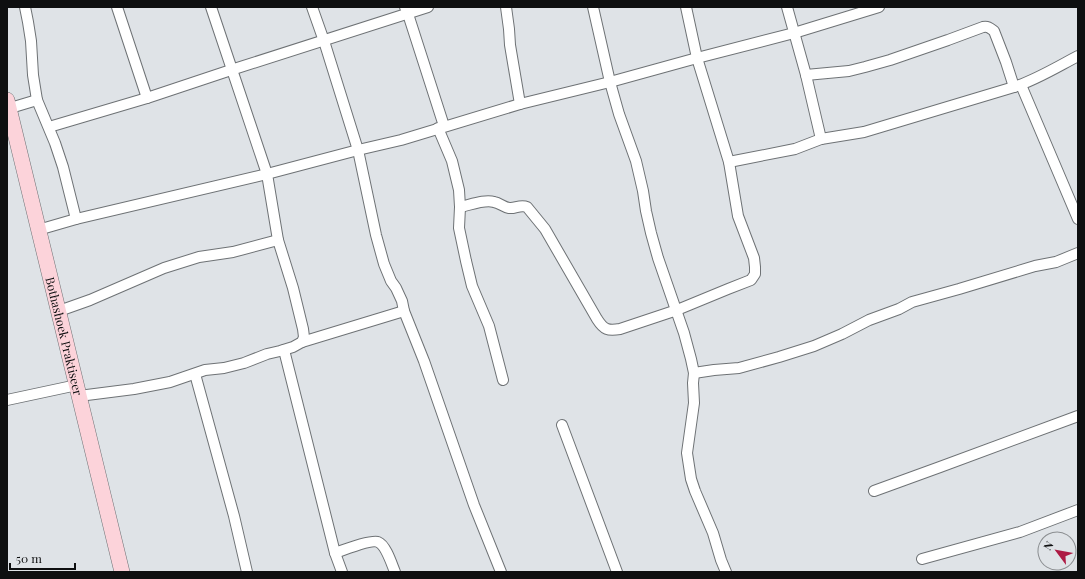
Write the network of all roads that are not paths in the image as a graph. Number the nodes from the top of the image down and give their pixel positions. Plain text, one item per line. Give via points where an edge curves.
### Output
1 (25, 7) edge
2 (117, 7) edge
3 (211, 7) edge
4 (312, 7) edge
5 (428, 7) edge
6 (506, 7) edge
7 (593, 7) edge
8 (686, 7) edge
9 (787, 7) edge
10 (880, 7) edge
11 (407, 10) edge
12 (794, 33) junction
13 (324, 41) junction
14 (1078, 56) edge
15 (697, 58) junction
16 (232, 70) junction
17 (806, 76) junction
18 (610, 82) junction
19 (1018, 86) junction
20 (148, 98) junction
21 (37, 100) junction
22 (520, 104) junction
23 (8, 106) edge
24 (49, 127) junction
25 (441, 127) junction
26 (821, 139) junction
27 (358, 150) junction
28 (729, 162) junction
29 (267, 174) junction
30 (460, 207) junction
31 (76, 219) junction
32 (1078, 219) edge
33 (38, 230) junction
34 (278, 240) junction
35 (1078, 253) edge
36 (677, 310) junction
37 (59, 311) junction
38 (404, 311) junction
39 (302, 342) junction
40 (284, 350) junction
41 (694, 373) junction
42 (195, 374) junction
43 (503, 380) dead end
44 (78, 390) junction
45 (7, 400) edge
46 (1078, 416) edge
47 (562, 425) dead end
48 (874, 491) dead end
49 (1078, 510) edge
50 (335, 553) junction
51 (922, 559) dead end
52 (122, 572) edge
53 (247, 572) edge
54 (342, 572) edge
55 (396, 572) edge
56 (501, 572) edge
57 (617, 572) edge
58 (726, 572) edge

1 - 21 street
2 - 20 street
3 - 16 street
4 - 13 street
5 - 11 street
6 - 22 street
7 - 18 street
8 - 15 street
9 - 12 street
10 - 12 street
11 - 13 street
11 - 25 street
12 - 15 street
12 - 17 street
13 - 16 street
13 - 27 street
14 - 19 street
15 - 18 street
15 - 28 street
16 - 20 street
16 - 29 street
17 - 19 street via 865,67 986,26 994,31
17 - 26 street
18 - 22 street
18 - 36 street via 636,161 658,258
19 - 26 street via 864,132
19 - 32 street
20 - 24 street
21 - 23 street
21 - 24 street
22 - 25 street
23 - 33 street, Bothashoek Praktiseer
24 - 31 street via 63,167
25 - 27 street
25 - 30 street via 456,176
26 - 28 street via 795,149
27 - 29 street
27 - 38 street via 379,246
28 - 36 street via 738,216 754,258 755,274 751,280
29 - 31 street
29 - 34 street
30 - 36 street via 488,201 507,208 527,207 545,229 597,319 607,330 620,329
30 - 43 street via 459,228 472,286 490,326
31 - 33 street
33 - 37 street, Bothashoek Praktiseer
34 - 37 street via 233,252 199,257 164,268
34 - 39 street via 299,308 304,337
35 - 41 street via 1056,262 912,302 814,346 779,357 744,367
36 - 41 street
37 - 44 street, Bothashoek Praktiseer
38 - 39 street
38 - 56 street
39 - 40 street
40 - 42 street via 244,363
40 - 50 street
41 - 58 street via 694,403 687,453 691,479 715,537
42 - 44 street via 161,384 93,395
42 - 53 street
44 - 45 street
44 - 52 street, Bothashoek Praktiseer
46 - 48 street
47 - 57 street
49 - 51 street via 1020,532
50 - 54 street
50 - 55 street via 378,542 386,550

